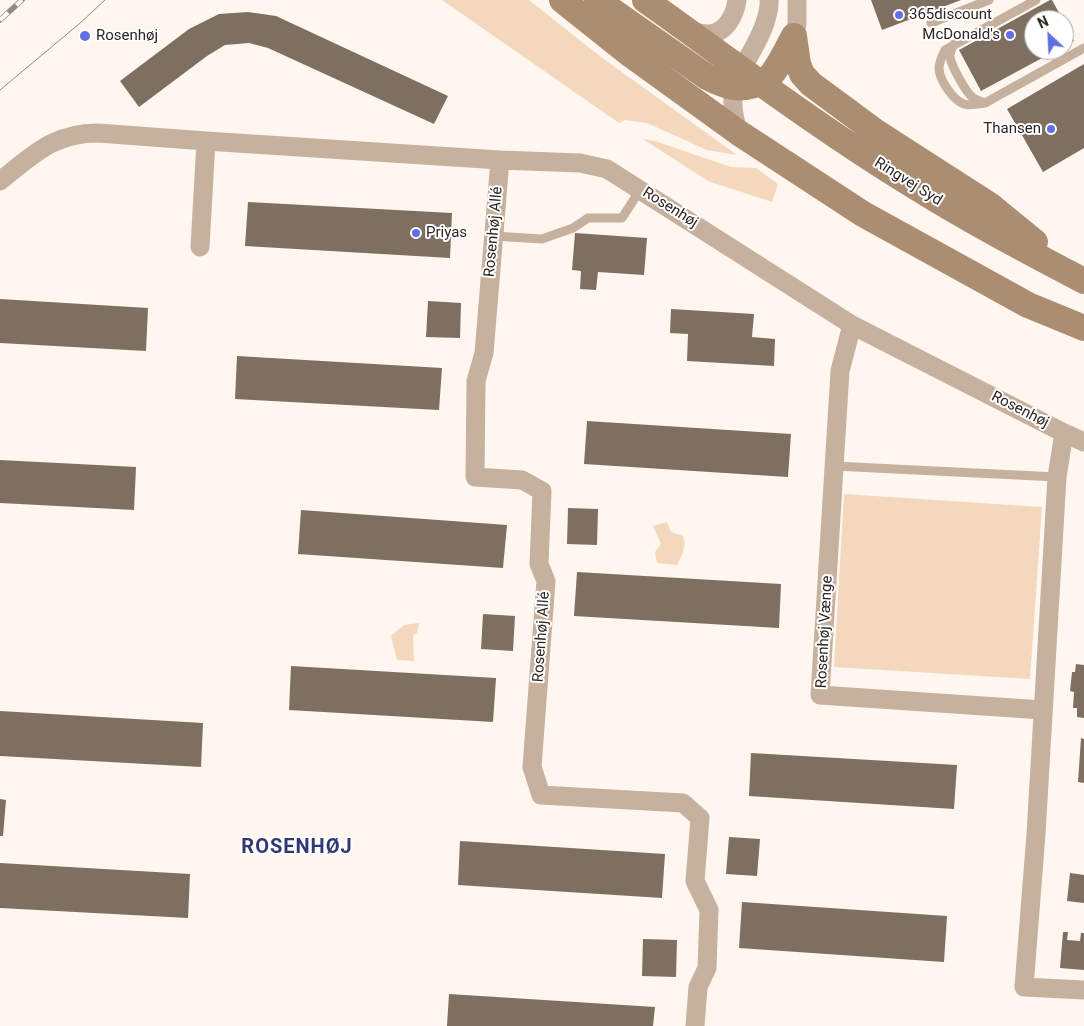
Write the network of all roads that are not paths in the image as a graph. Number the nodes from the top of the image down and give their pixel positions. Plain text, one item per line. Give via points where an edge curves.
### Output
1 (562, 0) edge
2 (597, 0) edge
3 (645, 0) edge
4 (737, 0) edge
5 (769, 0) edge
6 (796, 0) edge
7 (989, 0) edge
8 (1036, 0) edge
9 (931, 23) dead end
10 (689, 31) junction
11 (794, 36) junction
12 (954, 44) junction
13 (1084, 48) edge
14 (746, 80) junction
15 (984, 103) junction
16 (739, 133) junction
17 (206, 141) junction
18 (500, 160) junction
19 (0, 181) edge
20 (640, 190) junction
21 (494, 236) junction
22 (200, 247) dead end
23 (1084, 281) edge
24 (852, 325) junction
25 (1084, 328) edge
26 (1064, 433) junction
27 (1084, 442) edge
28 (834, 466) junction
29 (1057, 477) junction
30 (1043, 710) junction
31 (1084, 990) edge
32 (695, 1026) edge

1 - 16 main road via 631,55
2 - 14 main road via 707,77 720,83
3 - 10 main road, Ringvej Syd
4 - 10 street via 731,18 722,30 710,34
5 - 14 street
6 - 11 street
7 - 9 lane
8 - 12 lane
10 - 14 main road, Ringvej Syd
11 - 14 main road via 772,74
11 - 23 main road via 798,64 811,84 876,132 991,206
12 - 15 lane via 951,61 966,90
12 - 15 lane via 940,59 940,75 949,92 964,104
13 - 15 lane
14 - 16 street via 732,104
14 - 23 main road, Ringvej Syd via 978,225
16 - 25 main road via 863,214 1028,305
17 - 18 street, Rosenhøj
17 - 19 street, Rosenhøj via 84,132 63,137 43,147
17 - 22 street
18 - 20 street, Rosenhøj via 580,164 607,169
18 - 21 street, Rosenhøj Allé
20 - 21 lane via 622,218 588,218 573,228 542,240
20 - 24 street, Rosenhøj
21 - 32 street, Rosenhøj Allé via 484,353 476,381 475,477 522,480 542,492 539,564 546,581 532,767 541,795 683,803 700,818 695,881 709,910 707,968 698,987
24 - 26 street, Rosenhøj
24 - 28 street, Rosenhøj Vænge via 840,371
26 - 27 street, Rosenhøj
26 - 29 street
28 - 29 lane
28 - 30 street, Rosenhøj Vænge via 820,695
29 - 30 street
30 - 31 street via 1024,987

